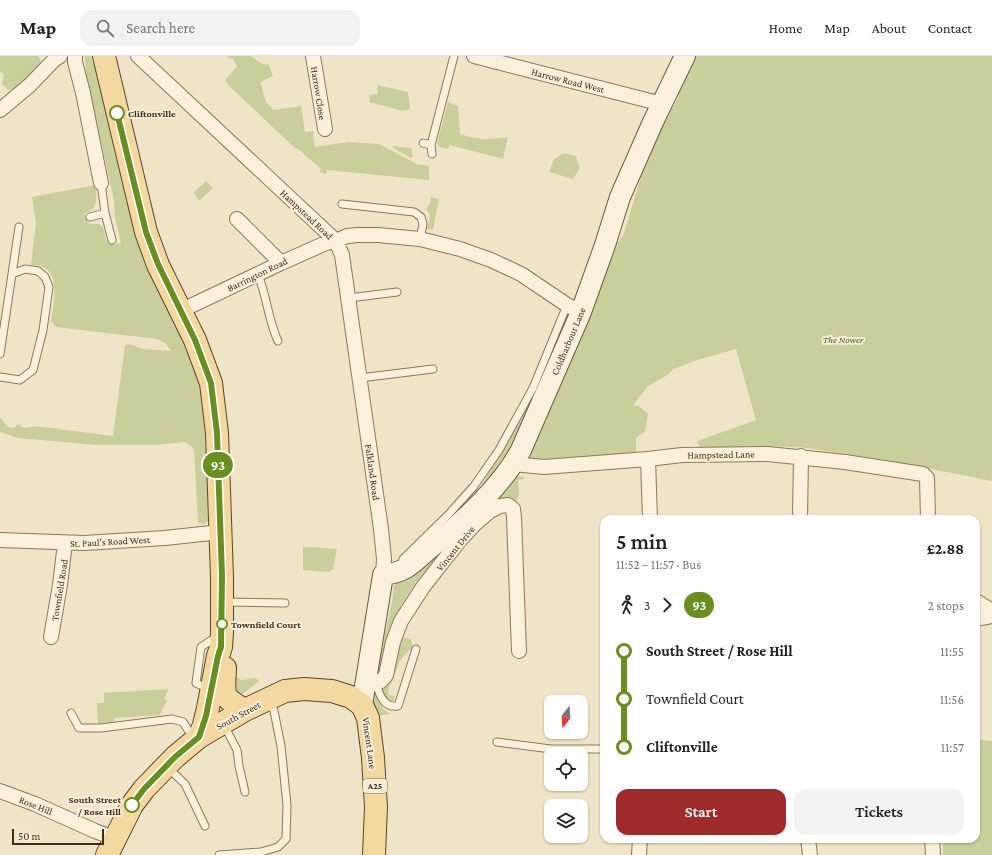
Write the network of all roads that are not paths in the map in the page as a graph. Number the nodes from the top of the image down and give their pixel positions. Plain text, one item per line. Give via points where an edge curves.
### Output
1 (60, 56) edge
2 (75, 56) edge
3 (104, 56) edge
4 (138, 56) edge
5 (313, 56) edge
6 (454, 56) edge
7 (477, 56) edge
8 (685, 56) edge
9 (662, 104) junction
10 (0, 110) edge
11 (325, 129) dead end
12 (423, 143) dead end
13 (431, 145) junction
14 (432, 154) dead end
15 (101, 183) joint
16 (342, 204) dead end
17 (105, 213) junction
18 (90, 217) dead end
19 (237, 219) dead end
20 (19, 227) dead end
21 (420, 239) junction
22 (112, 240) dead end
23 (336, 241) junction
24 (281, 263) junction
25 (12, 274) junction
26 (258, 275) junction
27 (397, 292) dead end
28 (349, 298) junction
29 (574, 309) junction
30 (180, 311) junction
31 (278, 340) dead end
32 (0, 354) edge
33 (433, 369) dead end
34 (0, 377) edge
35 (360, 378) junction
36 (801, 456) junction
37 (648, 459) junction
38 (513, 464) junction
39 (650, 515) edge
40 (800, 515) edge
41 (928, 515) edge
42 (220, 532) junction
43 (0, 540) edge
44 (65, 543) junction
45 (390, 574) junction
46 (222, 602) junction
47 (285, 603) dead end
48 (980, 603) edge
49 (992, 611) edge
50 (992, 616) edge
51 (980, 618) edge
52 (51, 637) dead end
53 (221, 640) junction
54 (416, 649) dead end
55 (519, 651) dead end
56 (368, 692) junction
57 (269, 698) junction
58 (245, 710) junction
59 (71, 713) dead end
60 (223, 723) junction
61 (195, 740) junction
62 (497, 742) dead end
63 (600, 749) edge
64 (166, 766) junction
65 (0, 791) edge
66 (245, 792) dead end
67 (205, 826) dead end
68 (640, 843) edge
69 (808, 843) edge
70 (932, 843) edge
71 (111, 847) edge
72 (219, 855) edge
73 (374, 855) edge
74 (639, 855) edge
75 (810, 855) edge
76 (933, 855) edge

1 - 10 street
2 - 15 street
3 - 30 main road via 146,232
4 - 23 street, Hampstead Road
5 - 11 street, Harrow Close
6 - 13 lane
7 - 9 street, Harrow Road West
8 - 9 street, Coldharbour Lane
9 - 29 street, Coldharbour Lane via 620,197 605,245
12 - 13 lane
13 - 14 lane
15 - 17 lane
16 - 21 lane via 414,212 421,217 423,224
17 - 18 lane
17 - 22 lane
19 - 24 street
20 - 25 lane
21 - 23 street, Hampstead Road via 358,235
21 - 29 street, Hampstead Road via 491,260 521,274
23 - 24 street, Barrington Road
23 - 28 street, Falkland Road via 342,255
24 - 26 street, Barrington Road
25 - 32 lane
25 - 34 lane via 25,269 38,271 45,277 49,287 43,330 33,370 20,380
26 - 30 street, Barrington Road
26 - 31 lane
27 - 28 lane
28 - 35 street, Falkland Road
29 - 38 street, Coldharbour Lane via 521,450
29 - 45 lane via 499,450 474,486
30 - 42 main road via 195,340 211,383 217,433
33 - 35 lane
35 - 45 street, Falkland Road via 384,559
36 - 37 street, Hampstead Lane via 682,455
36 - 40 street
36 - 41 street, Hampstead Lane via 922,474 927,478
37 - 38 street, Hampstead Lane via 544,467
37 - 39 street
38 - 45 street, Coldharbour Lane via 472,511 442,539 406,568
42 - 44 street, St. Paul's Road West
42 - 46 main road
43 - 44 street, St. Paul's Road West
44 - 52 street, Townfield Road
45 - 56 street, Falkland Road
46 - 47 lane
46 - 53 main road
48 - 49 street
50 - 51 street
53 - 58 main road via 225,657 225,696 229,702
53 - 61 main road via 204,725
54 - 56 lane via 398,706 392,707 380,695
55 - 56 street, Vincent Drive via 514,517 513,509 508,505 490,511 475,524 423,587 401,622 393,642 386,675
56 - 57 main road, South Street via 351,698 332,691 304,689 285,691
56 - 73 main road, Vincent Lane / A25 via 376,807
57 - 58 main road, South Street
57 - 72 lane via 281,746 287,805 286,839 278,846 261,852
58 - 60 main road, South Street
59 - 61 lane via 80,728 172,719 183,722
60 - 61 main road, South Street
60 - 66 lane via 237,750
61 - 64 main road, South Street
62 - 63 lane via 551,749
64 - 67 lane via 185,784
64 - 71 main road, South Street via 132,805
65 - 71 street, Rose Hill via 95,831
68 - 74 street
69 - 75 street
70 - 76 street

